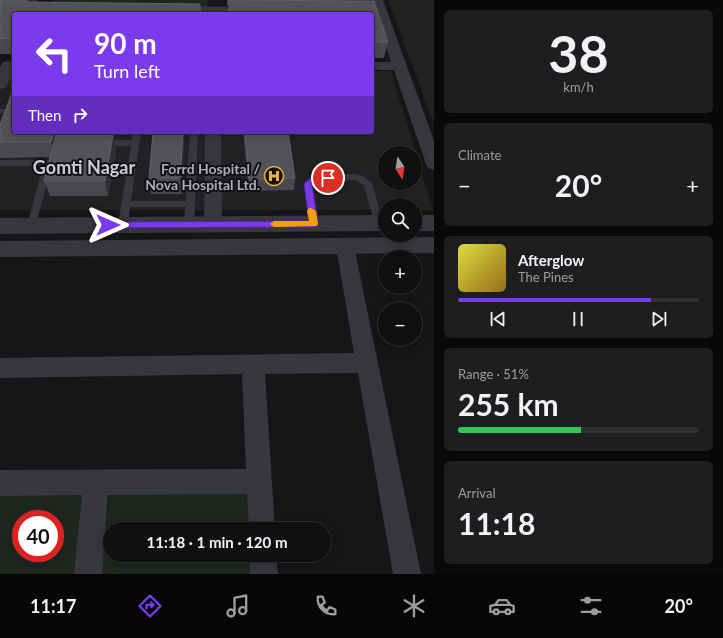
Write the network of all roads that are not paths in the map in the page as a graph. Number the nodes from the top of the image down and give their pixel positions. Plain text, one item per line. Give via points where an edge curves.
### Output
1 (379, 6) edge
2 (214, 8) edge
3 (159, 10) edge
4 (267, 11) edge
5 (366, 11) edge
6 (374, 66) edge
7 (400, 66) junction
8 (0, 112) edge
9 (12, 112) edge
10 (137, 134) edge
11 (194, 134) edge
12 (213, 134) edge
13 (91, 143) edge
14 (135, 143) junction
15 (0, 163) edge
16 (434, 164) edge
17 (126, 204) junction
18 (190, 204) junction
19 (378, 214) edge
20 (378, 223) edge
21 (422, 223) edge
22 (434, 223) edge
23 (314, 224) junction
24 (124, 225) junction
25 (189, 225) junction
26 (213, 225) junction
27 (0, 226) edge
28 (32, 226) junction
29 (434, 245) edge
30 (345, 246) junction
31 (0, 249) edge
32 (367, 363) junction
33 (253, 364) junction
34 (0, 368) edge
35 (259, 481) junction
36 (96, 482) junction
37 (0, 483) edge
38 (262, 522) edge
39 (263, 562) edge
40 (88, 574) edge
41 (264, 574) edge
42 (407, 574) edge

1 - 5 street
1 - 7 street
2 - 3 street
2 - 4 street
6 - 7 street
7 - 16 street
8 - 9 lane
10 - 14 lane
11 - 18 lane
12 - 26 street
13 - 14 lane
14 - 17 lane
15 - 28 lane via 48,163
17 - 18 lane
17 - 24 lane
18 - 25 lane
19 - 23 lane via 368,183 360,178 314,179 308,184
20 - 23 street
21 - 22 street
23 - 26 street
24 - 25 street
24 - 28 street
25 - 26 street
27 - 28 street
29 - 30 street
30 - 31 street
30 - 32 street
32 - 33 street
32 - 42 street
33 - 34 street
33 - 35 street
35 - 36 street
35 - 38 street
36 - 37 street
36 - 40 street
39 - 41 street

